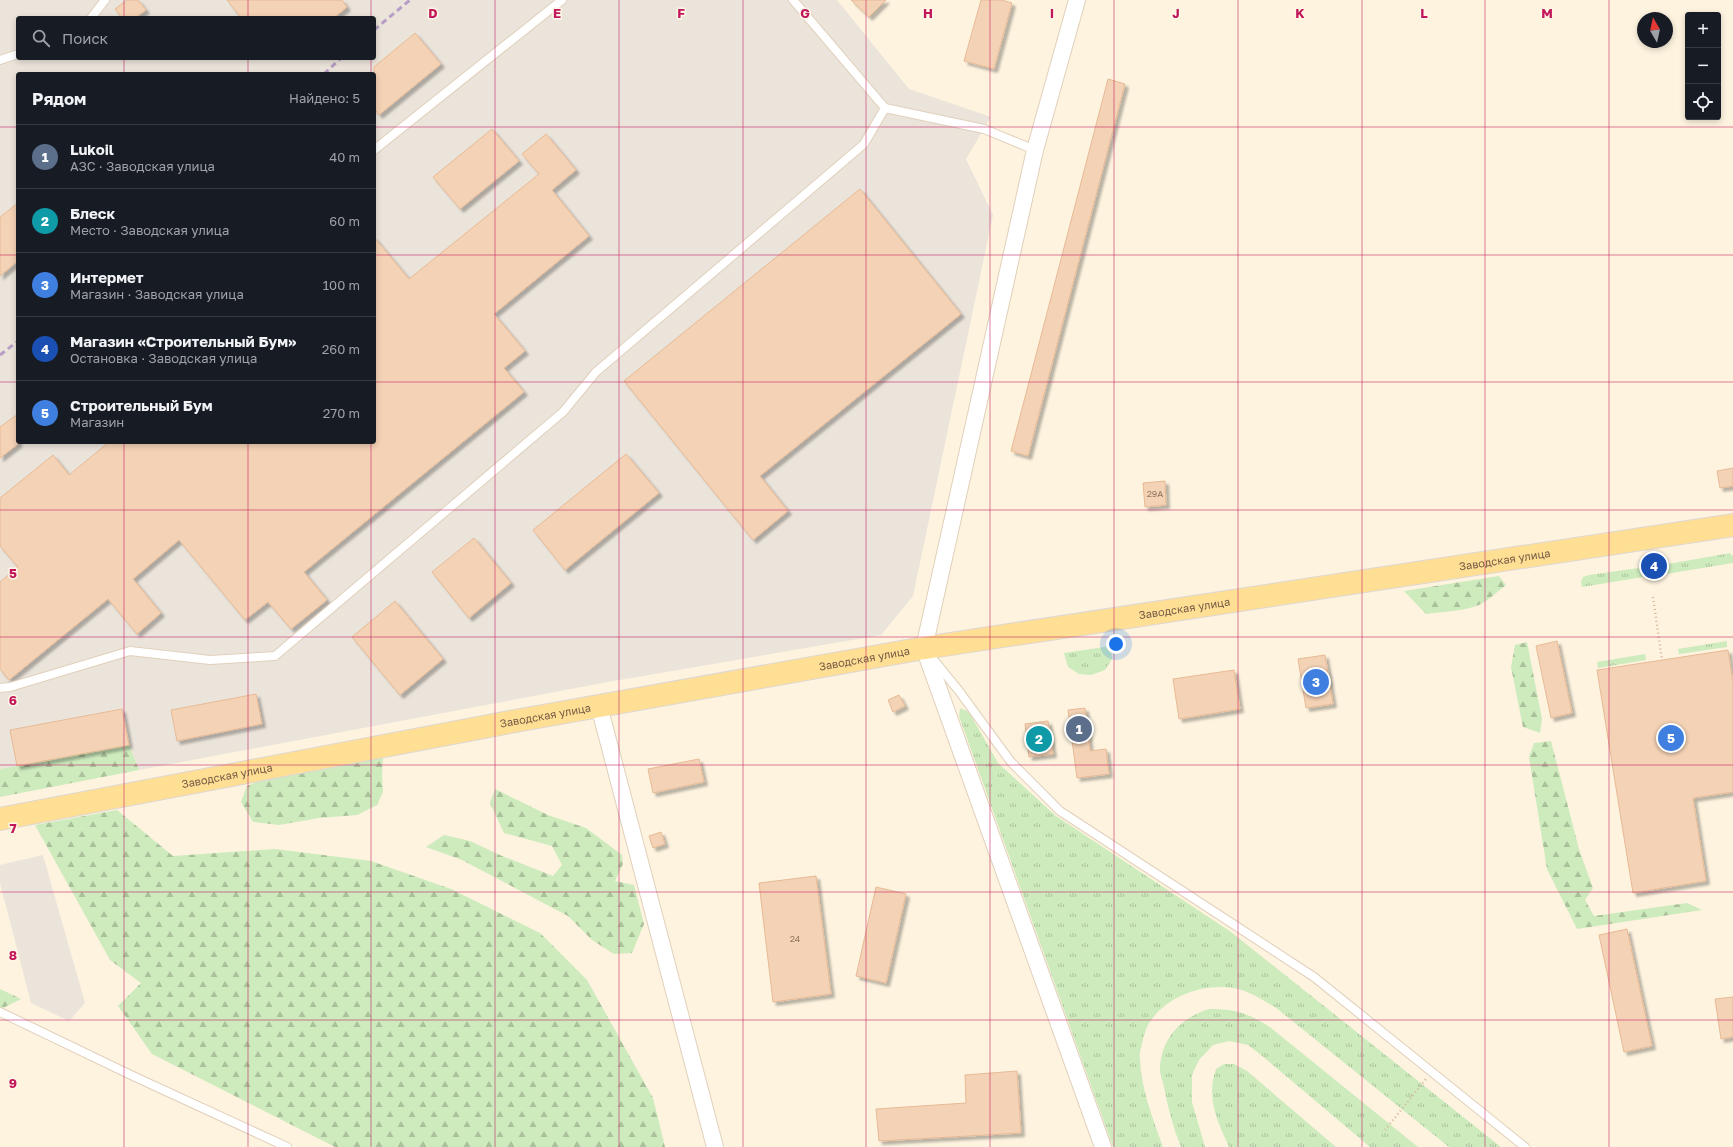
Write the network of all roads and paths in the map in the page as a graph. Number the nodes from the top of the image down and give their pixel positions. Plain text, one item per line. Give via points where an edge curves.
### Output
1 (105, 0) edge
2 (562, 0) edge
3 (793, 0) edge
4 (1076, 0) edge
5 (93, 16) edge
6 (16, 55) edge
7 (0, 60) edge
8 (885, 108) junction
9 (376, 148) edge
10 (1035, 150) junction
11 (1733, 525) edge
12 (1653, 596) dead end
13 (924, 648) junction
14 (1662, 660) dead end
15 (0, 688) edge
16 (599, 706) junction
17 (0, 819) edge
18 (0, 1012) edge
19 (1432, 1072) junction
20 (1386, 1130) dead end
21 (287, 1147) edge
22 (715, 1147) edge
23 (1103, 1147) edge
24 (1525, 1147) edge

1 - 5 lane
2 - 9 lane
3 - 8 lane
4 - 10 street
6 - 7 lane
8 - 10 lane via 984,129
8 - 15 lane via 864,144 596,372 563,412 275,656 210,660 130,651
10 - 13 street
11 - 13 main road, Заводская улица
12 - 14 path
13 - 16 main road, Заводская улица
13 - 19 lane via 1011,762 1060,811 1314,977
13 - 23 street
16 - 17 main road, Заводская улица
16 - 22 street
18 - 21 lane
19 - 20 path
19 - 24 lane

